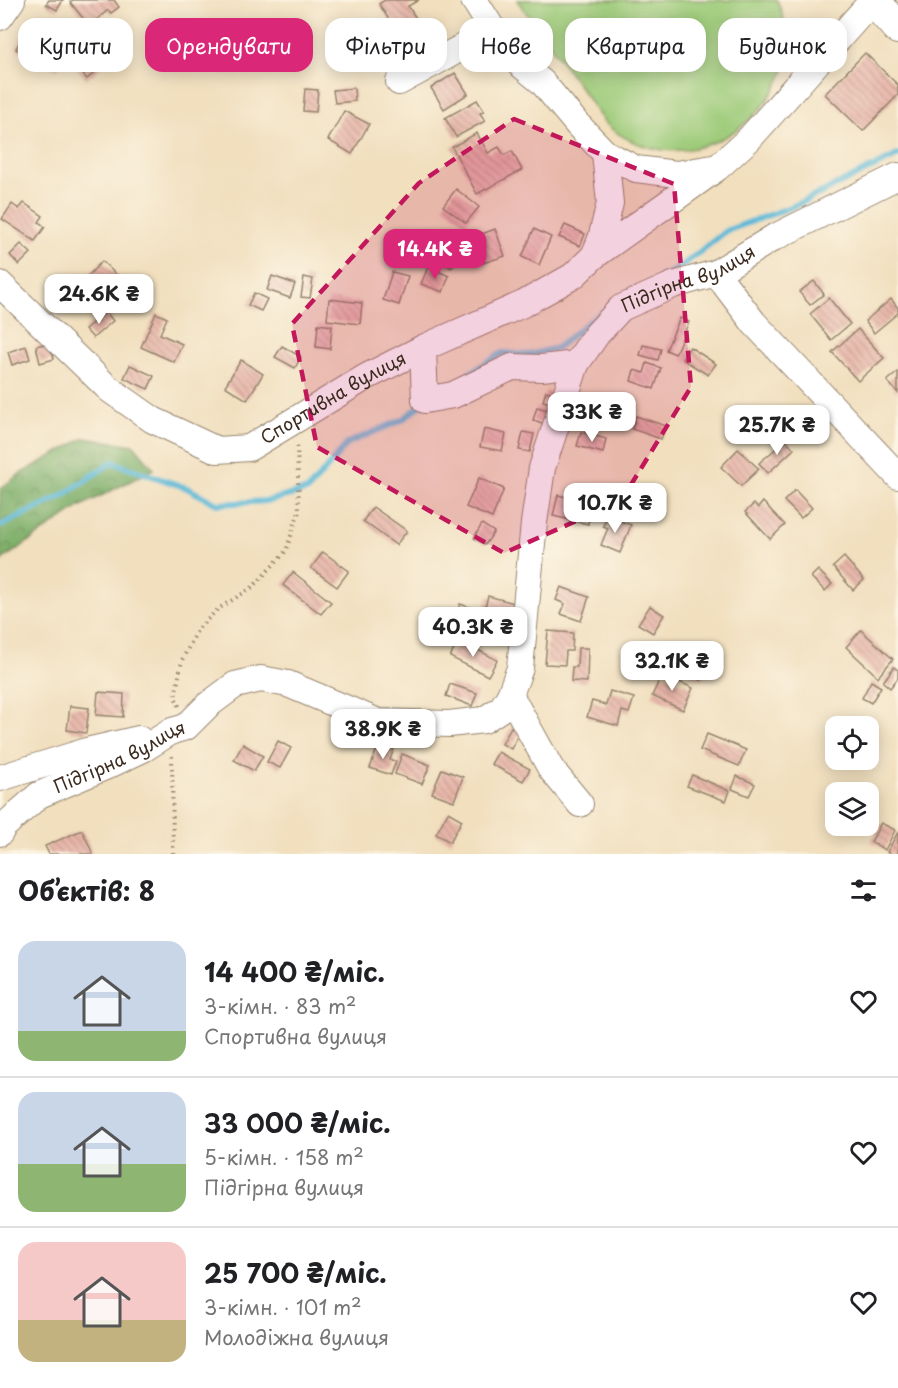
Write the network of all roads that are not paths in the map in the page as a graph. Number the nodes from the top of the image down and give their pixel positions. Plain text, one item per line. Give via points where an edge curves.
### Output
1 (12, 0) edge
2 (474, 0) edge
3 (873, 0) edge
4 (0, 17) edge
5 (486, 18) edge
6 (898, 28) edge
7 (459, 49) edge
8 (530, 72) edge
9 (399, 82) dead end
10 (604, 153) junction
11 (717, 168) junction
12 (898, 176) edge
13 (594, 256) junction
14 (716, 273) junction
15 (0, 284) edge
16 (423, 348) junction
17 (576, 363) junction
18 (898, 476) edge
19 (510, 695) junction
20 (179, 729) junction
21 (0, 778) edge
22 (580, 804) dead end
23 (0, 833) edge

1 - 4 street
2 - 5 street
3 - 6 main road
3 - 11 street, Спортивна вулиця via 749,138
7 - 9 street
8 - 10 street
10 - 11 street via 636,169 676,174
10 - 13 street, Спортивна вулиця via 610,202
11 - 13 street, Спортивна вулиця
12 - 14 street, Підгірна вулиця via 773,238
13 - 16 street, Спортивна вулиця via 573,276 524,304
14 - 17 street, Підгірна вулиця via 673,285 621,308
14 - 18 street via 754,323
15 - 16 street, Спортивна вулиця via 109,388 153,420 217,450 249,448 346,388
16 - 17 street via 425,400 453,395 512,368
17 - 19 street, Підгірна вулиця via 543,468 520,668
19 - 20 street, Підгірна вулиця via 502,708 484,720 449,724 378,722 288,684 261,680 235,686
19 - 22 street via 551,769
20 - 21 street via 87,751
20 - 23 street, Підгірна вулиця via 146,748 39,795

